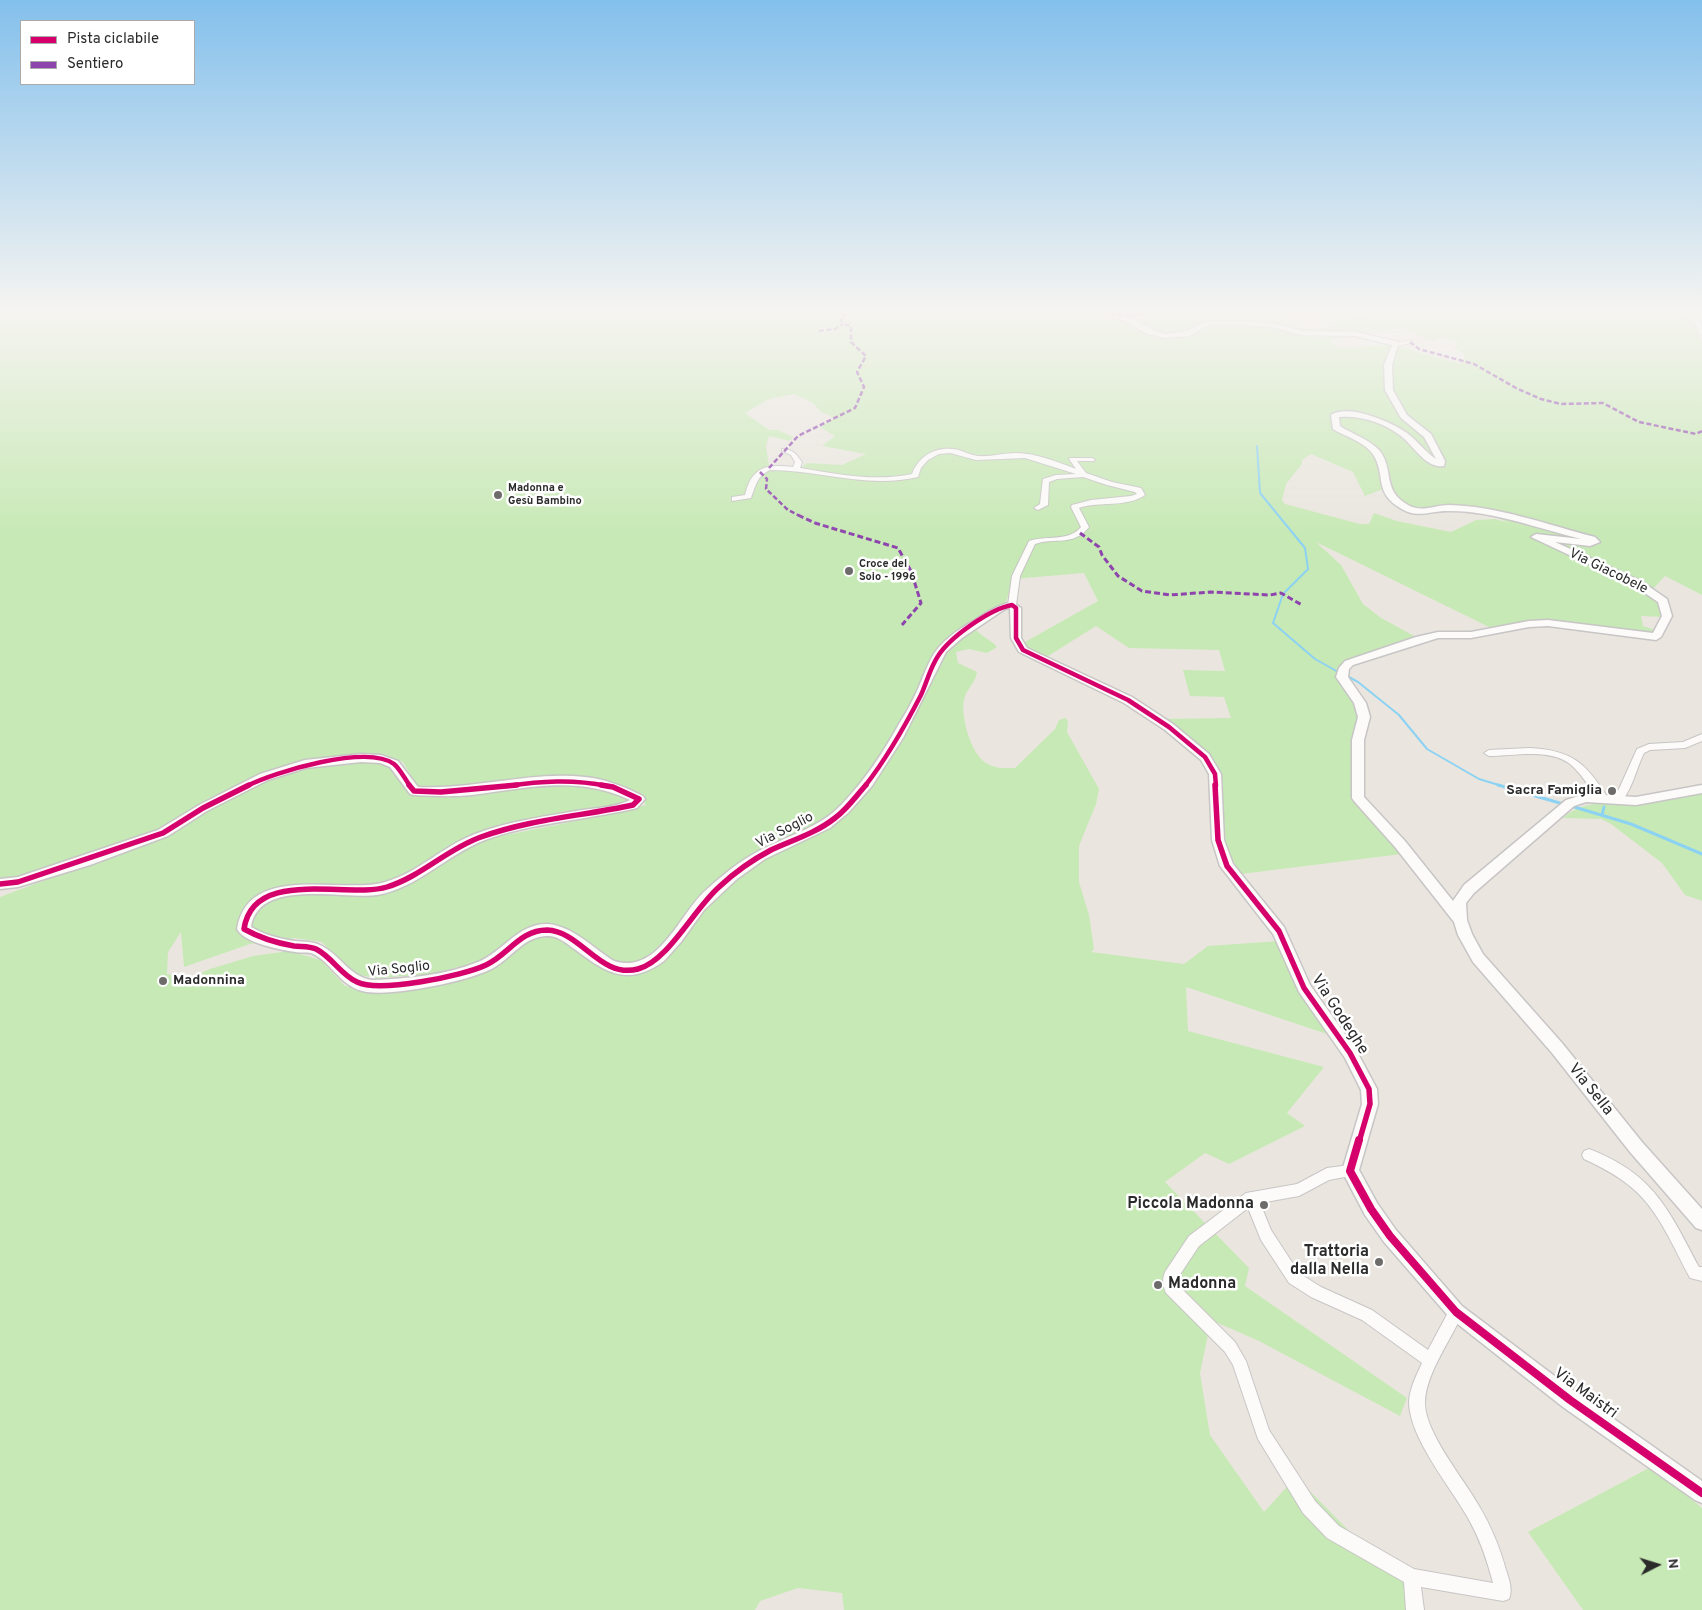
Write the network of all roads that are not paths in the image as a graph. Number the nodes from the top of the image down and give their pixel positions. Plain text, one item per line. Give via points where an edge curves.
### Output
1 (1389, 386) edge
2 (784, 450) dead end
3 (1092, 460) dead end
4 (796, 469) junction
5 (1086, 474) junction
6 (735, 499) dead end
7 (1038, 508) dead end
8 (1012, 605) junction
9 (1702, 737) edge
10 (1489, 753) dead end
11 (1702, 789) edge
12 (1603, 798) junction
13 (1617, 799) junction
14 (0, 884) edge
15 (1460, 920) junction
16 (1589, 1155) dead end
17 (1350, 1171) junction
18 (1251, 1198) junction
19 (1702, 1222) edge
20 (1702, 1274) edge
21 (1456, 1312) junction
22 (1431, 1361) junction
23 (1702, 1493) edge
24 (1412, 1578) junction
25 (1415, 1610) edge

1 - 15 street, Via Giacobele via 1404,416 1428,436 1441,464 1432,462 1411,439 1366,417 1348,413 1335,415 1336,427 1373,448 1380,457 1384,485 1396,501 1409,509 1426,513 1449,507 1477,510 1595,540 1590,543 1536,537 1637,583 1663,601 1667,616 1658,634 1651,637 1548,623 1471,635 1438,635 1350,663 1343,672 1364,717 1358,740 1358,798 1400,844
2 - 4 street via 800,462
3 - 5 street via 1072,459
4 - 5 street via 870,479 912,476 925,457 949,451 979,458 1022,455
4 - 6 street via 775,468 760,472 751,484 748,496
5 - 7 street via 1046,481 1044,505
5 - 8 street via 1122,488 1138,490 1141,495 1075,507 1084,527 1080,533 1070,538 1032,542 1016,576
8 - 14 street, Via Soglio via 1002,607 957,637 938,656 902,730 865,786 843,811 807,835 762,855 735,872 702,902 652,963 636,970 610,966 559,931 542,929 529,933 486,966 388,986 364,986 347,978 317,949 281,944 257,937 244,929 244,920 251,908 284,892 308,888 342,892 385,888 404,882 463,844 480,837 633,805 639,800 622,790 580,782 520,784 446,794 414,791 394,764 381,760 361,758 305,764 264,777 163,832 85,861 18,882
8 - 17 street, Via Godeghe via 1016,608 1016,638 1023,650 1128,700 1205,757 1215,774 1218,840 1227,866 1279,931 1304,988 1350,1053 1370,1089 1370,1104
9 - 13 street via 1685,745 1640,751 1623,794
10 - 12 street via 1546,753 1566,757
11 - 13 street via 1636,801
12 - 13 street
12 - 15 street via 1586,798 1567,806 1469,889 1459,902
15 - 19 street, Via Sella via 1478,958
16 - 20 street via 1612,1166 1647,1192 1695,1273
17 - 18 street via 1326,1174 1299,1190
17 - 21 street via 1390,1236
18 - 22 street via 1266,1234 1294,1278 1316,1292 1367,1315
18 - 24 street via 1194,1241 1170,1277 1171,1288 1230,1347 1242,1369 1263,1434 1309,1507 1344,1540
21 - 22 street
21 - 23 street, Via Maistri via 1570,1400
22 - 24 street via 1417,1403 1422,1424 1486,1534 1503,1593
24 - 25 street

